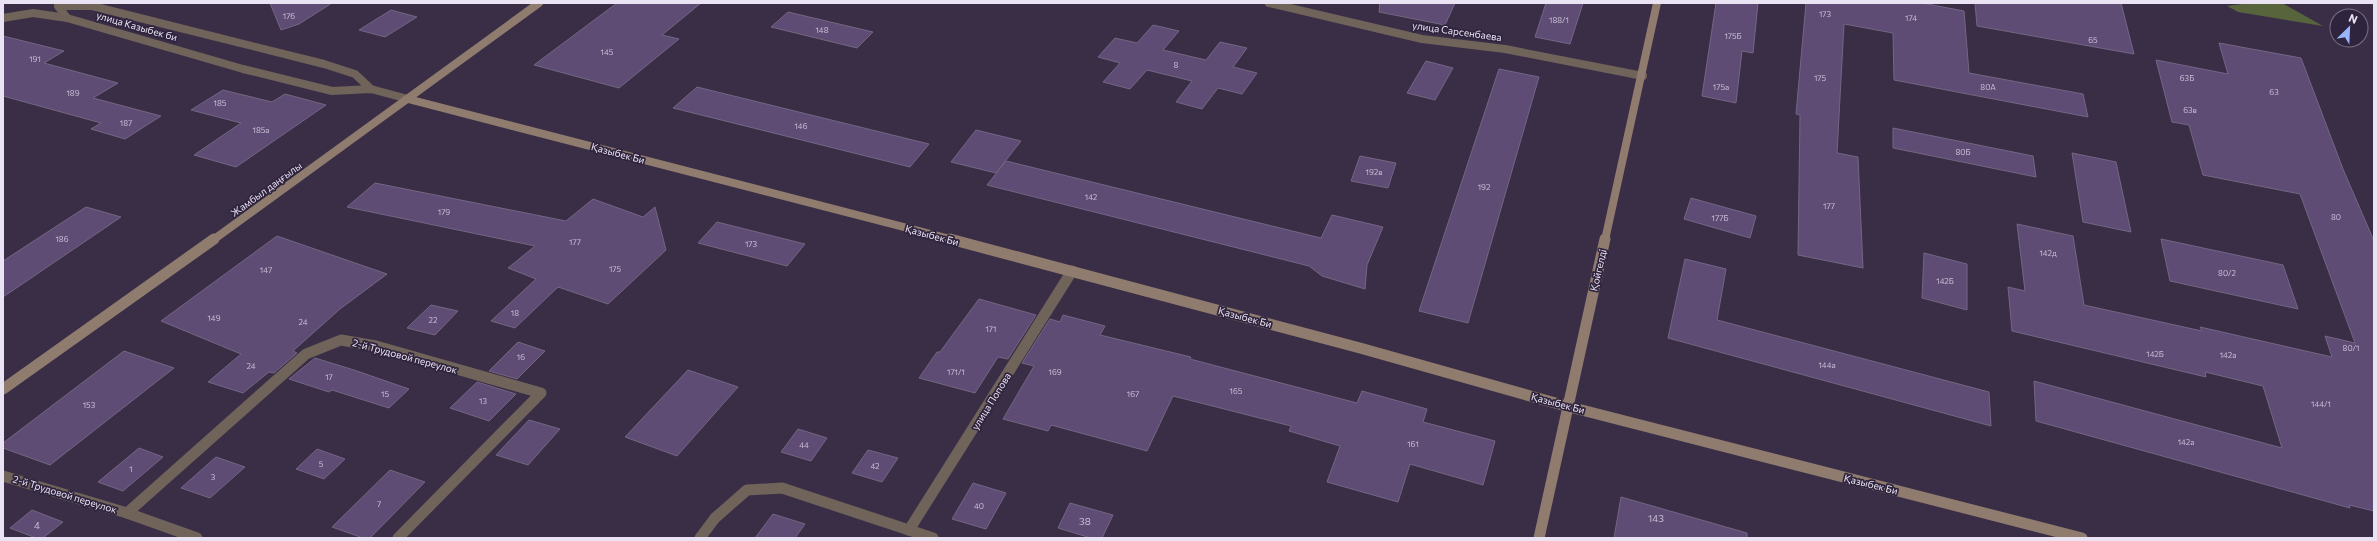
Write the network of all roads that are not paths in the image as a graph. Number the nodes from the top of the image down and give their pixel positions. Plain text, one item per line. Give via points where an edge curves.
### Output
1 (539, 3) edge
2 (1269, 3) edge
3 (1657, 3) edge
4 (3, 18) edge
5 (67, 18) junction
6 (1643, 76) junction
7 (370, 89) junction
8 (408, 99) junction
9 (1072, 271) junction
10 (3, 389) edge
11 (1566, 406) junction
12 (3, 476) edge
13 (127, 513) junction
14 (909, 530) junction
15 (197, 538) edge
16 (398, 538) edge
17 (700, 538) edge
18 (933, 538) edge
19 (1539, 538) edge
20 (2082, 538) edge

1 - 8 street, Жамбыл даңғылы
2 - 6 street, улица Сарсенбаева via 1422,39 1505,49
3 - 6 street, Қойгелді
4 - 5 street via 33,13
5 - 7 street, улица Казыбек би via 243,69 332,91
5 - 7 street, улица Казыбек би via 58,6 92,6 324,64 355,74
6 - 11 street, Қойгелді
7 - 8 street, улица Казыбек би
8 - 9 street, Қазыбек Би
8 - 10 street, Жамбыл даңғылы
9 - 11 street, Қазыбек Би
9 - 14 street, улица Попова
11 - 19 street, Қойгелді
11 - 20 street, Қазыбек Би
12 - 13 street, 2-й Трудовой переулок
13 - 15 street, 2-й Трудовой переулок
13 - 16 street, 2-й Трудовой переулок via 306,354 341,340 376,346 541,393
14 - 17 street via 782,488 747,490 715,518
14 - 18 street

